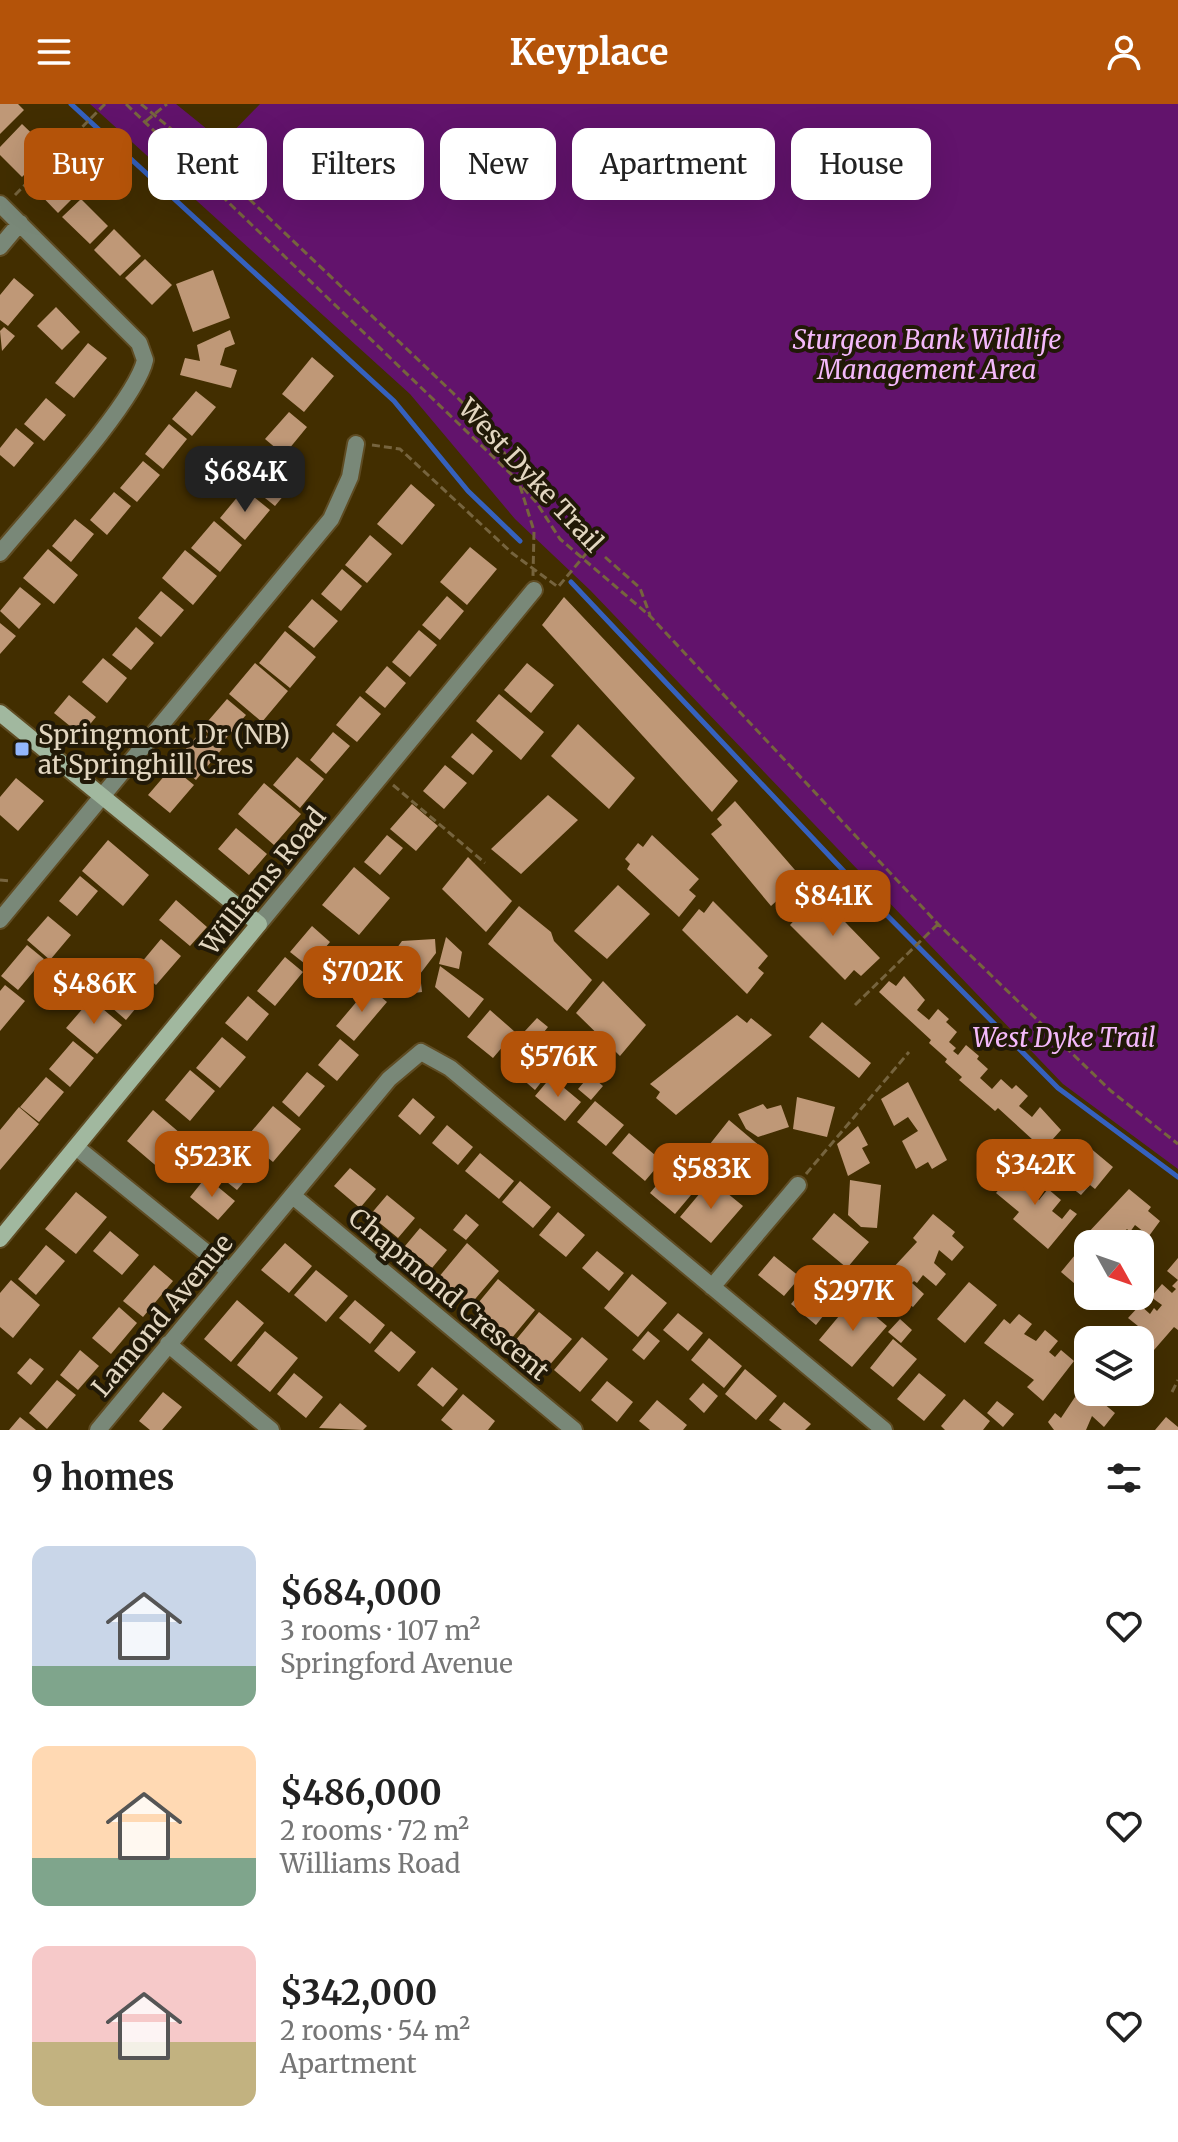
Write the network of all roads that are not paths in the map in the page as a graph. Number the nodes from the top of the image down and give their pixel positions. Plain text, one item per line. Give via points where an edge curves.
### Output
1 (2, 205) edge
2 (20, 223) junction
3 (0, 247) edge
4 (356, 444) road end
5 (0, 553) edge
6 (534, 590) dead end
7 (0, 713) edge
8 (103, 794) junction
9 (0, 920) edge
10 (259, 924) junction
11 (76, 1147) junction
12 (798, 1185) road end
13 (293, 1196) junction
14 (0, 1239) edge
15 (229, 1271) junction
16 (712, 1287) junction
17 (168, 1344) junction
18 (98, 1430) edge
19 (271, 1430) edge
20 (574, 1430) edge
21 (884, 1430) edge

1 - 2 street
2 - 3 street
2 - 5 street via 139,343 145,360 136,382 96,436
4 - 8 street via 350,477 331,519
6 - 10 street, Williams Road
7 - 8 street
8 - 9 street
8 - 10 street
10 - 11 street, Williams Road
11 - 14 street, Williams Road
11 - 15 street
12 - 16 street
13 - 15 street, Lamond Avenue
13 - 16 street, Lamond Avenue via 389,1079 421,1052 450,1068
13 - 20 street, Chapmond Crescent
15 - 17 street, Lamond Avenue
16 - 21 street
17 - 18 street, Lamond Avenue
17 - 19 street

